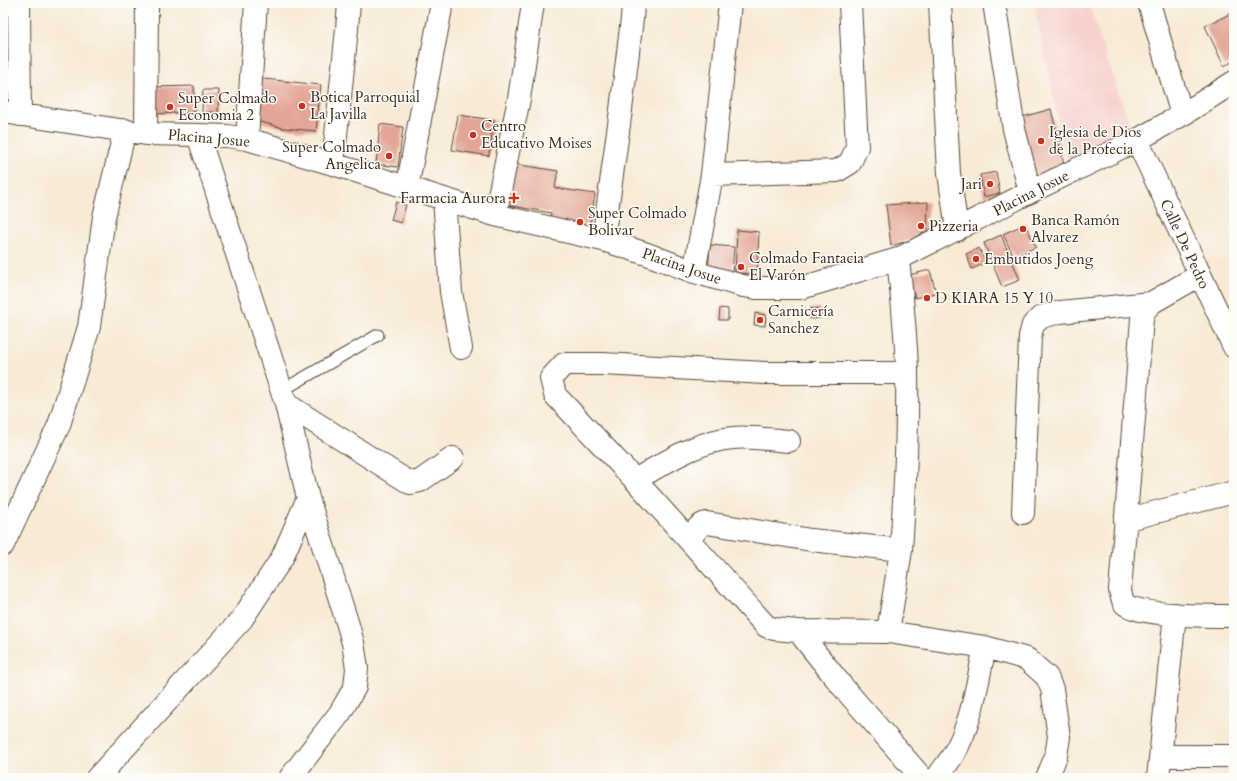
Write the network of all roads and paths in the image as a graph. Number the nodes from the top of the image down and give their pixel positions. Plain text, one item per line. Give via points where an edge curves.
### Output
1 (19, 3) edge
2 (147, 3) edge
3 (256, 3) edge
4 (349, 3) edge
5 (442, 3) edge
6 (533, 3) edge
7 (633, 3) edge
8 (730, 3) edge
9 (850, 3) edge
10 (940, 3) edge
11 (994, 3) edge
12 (1149, 3) edge
13 (1231, 90) edge
14 (12, 114) edge
15 (1182, 115) junction
16 (136, 132) junction
17 (198, 135) junction
18 (247, 139) junction
19 (1137, 140) junction
20 (333, 164) junction
21 (712, 176) junction
22 (407, 188) junction
23 (1030, 192) junction
24 (444, 199) junction
25 (495, 215) junction
26 (957, 230) junction
27 (603, 240) junction
28 (898, 260) junction
29 (694, 272) junction
30 (1200, 274) junction
31 (1151, 303) junction
32 (378, 335) dead end
33 (1234, 347) edge
34 (461, 348) dead end
35 (907, 373) junction
36 (284, 398) junction
37 (789, 441) dead end
38 (453, 458) dead end
39 (635, 480) junction
40 (1234, 492) edge
41 (308, 498) junction
42 (1023, 513) dead end
43 (1125, 520) junction
44 (689, 540) junction
45 (3, 545) edge
46 (901, 550) junction
47 (1175, 614) junction
48 (1234, 616) edge
49 (798, 631) junction
50 (888, 632) junction
51 (985, 647) junction
52 (1161, 756) junction
53 (1234, 756) edge
54 (97, 778) edge
55 (290, 778) edge
56 (922, 778) edge
57 (937, 778) edge
58 (1047, 778) edge
59 (1158, 778) edge

1 - 14 street
2 - 16 street
3 - 18 street
4 - 20 street
5 - 22 street
6 - 25 street via 519,99
7 - 27 street
8 - 21 street
9 - 21 street via 857,147 850,162 837,171
10 - 26 street via 949,173
11 - 23 street via 1014,129
12 - 15 street
13 - 15 street, Placina Josue
14 - 16 street, Placina Josue
15 - 19 street, Placina Josue
16 - 17 street, Placina Josue
16 - 45 street via 104,218 89,327 59,425
17 - 18 street, Placina Josue
17 - 36 street
18 - 20 street, Placina Josue
19 - 23 street, Placina Josue
19 - 30 street, Calle De Pedro
20 - 22 street, Placina Josue
21 - 29 street
22 - 24 street, Placina Josue
23 - 26 street, Placina Josue
24 - 25 street, Placina Josue
24 - 34 street via 450,292
25 - 27 street, Placina Josue
26 - 28 street, Placina Josue
27 - 29 street, Placina Josue
28 - 29 street, Placina Josue via 801,288 756,288
28 - 35 street
30 - 31 street
30 - 33 street, Calle De Pedro
31 - 42 street via 1060,312 1041,317 1033,325 1030,336
31 - 43 street via 1142,319
32 - 36 lane
35 - 39 street via 765,373 564,364 552,378 555,395
35 - 46 street via 906,474
36 - 38 street via 410,482 420,480
36 - 41 street
37 - 39 street via 734,438 712,442 692,448
39 - 44 street
40 - 43 street
41 - 54 street via 282,558 242,619
41 - 55 street via 348,625 357,668 355,687 340,714
43 - 47 street via 1120,590 1124,604 1134,610
44 - 46 street via 700,526 707,523 811,540
44 - 49 street via 766,626
46 - 50 street
47 - 48 street
47 - 52 street
49 - 50 street
49 - 56 street
50 - 51 street
51 - 57 street via 963,734 954,754
51 - 58 street via 1027,659 1047,677 1052,689 1059,738 1056,756
52 - 53 street
52 - 59 street

